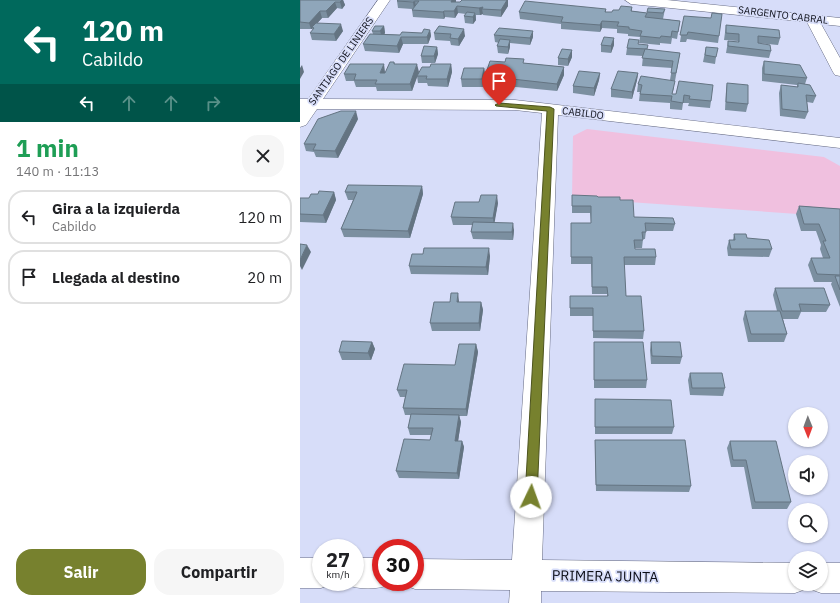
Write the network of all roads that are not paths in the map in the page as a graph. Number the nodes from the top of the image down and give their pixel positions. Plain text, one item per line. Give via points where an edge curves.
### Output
1 (384, 0) edge
2 (631, 0) edge
3 (812, 19) junction
4 (840, 22) edge
5 (840, 72) edge
6 (305, 105) edge
7 (550, 109) junction
8 (300, 122) edge
9 (840, 143) edge
10 (300, 573) edge
11 (312, 573) edge
12 (424, 575) edge
13 (788, 578) edge
14 (828, 578) edge
15 (840, 578) edge
16 (526, 589) edge

1 - 6 street, SANTIAGO DE LINIERS
2 - 3 street, SARGENTO CABRAL
3 - 4 street, SARGENTO CABRAL
3 - 5 street
6 - 7 street, CABILDO via 514,105
6 - 8 street, SANTIAGO DE LINIERS
7 - 9 street, CABILDO
7 - 16 street
10 - 11 street
12 - 16 street, PRIMERA JUNTA
13 - 16 street, PRIMERA JUNTA
14 - 15 street

